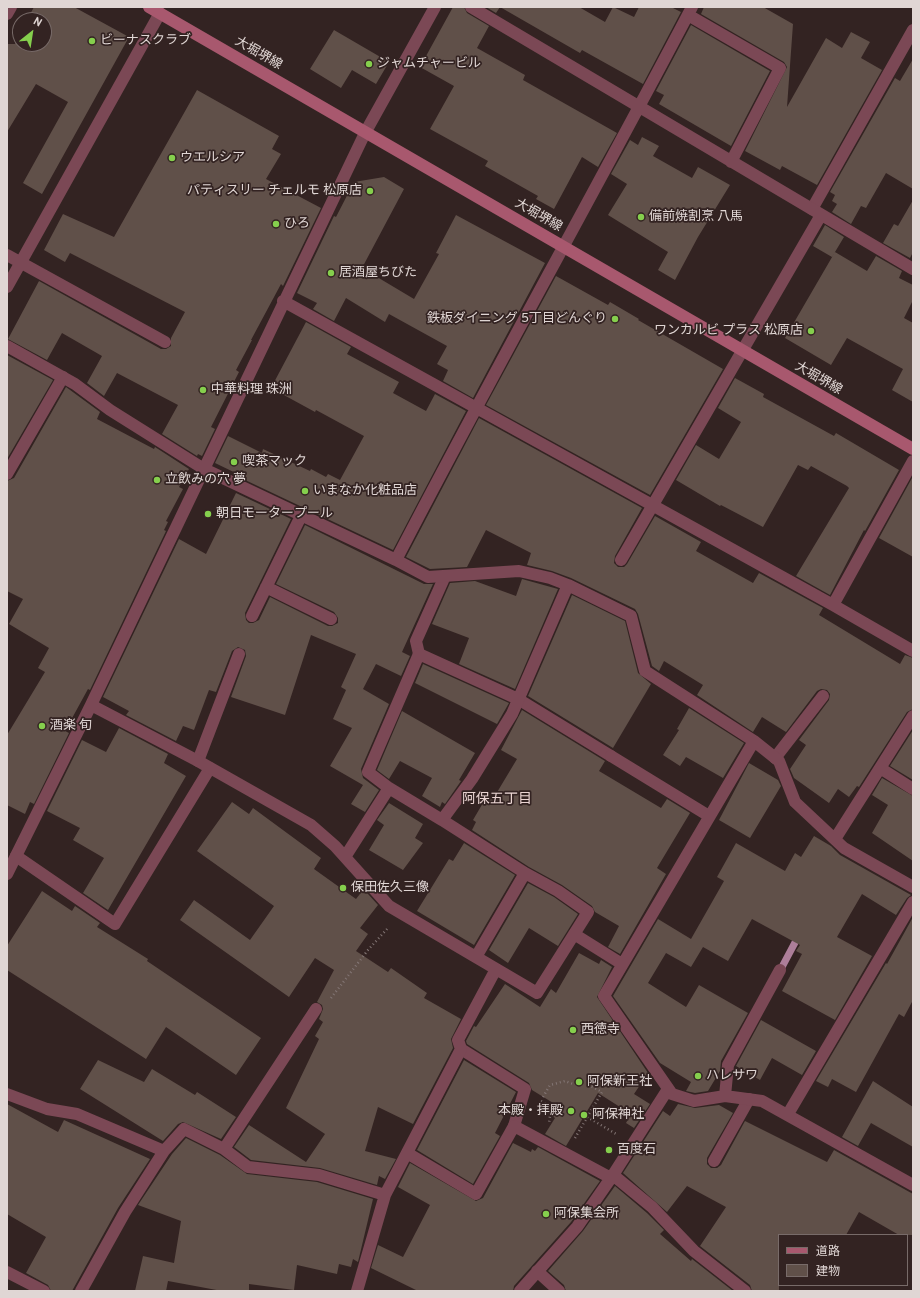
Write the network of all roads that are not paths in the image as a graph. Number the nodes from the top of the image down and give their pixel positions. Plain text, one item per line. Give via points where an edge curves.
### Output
1 (11, 7) edge
2 (149, 7) edge
3 (435, 7) edge
4 (471, 7) edge
5 (690, 11) edge
6 (7, 14) edge
7 (160, 14) junction
8 (913, 30) edge
9 (639, 107) junction
10 (365, 133) junction
11 (731, 162) junction
12 (816, 212) junction
13 (564, 247) junction
14 (7, 255) edge
15 (20, 263) junction
16 (913, 270) edge
17 (7, 287) edge
18 (283, 301) junction
19 (166, 342) dead end
20 (7, 346) edge
21 (742, 350) junction
22 (63, 377) junction
23 (475, 407) junction
24 (913, 450) edge
25 (913, 461) edge
26 (204, 469) junction
27 (7, 474) edge
28 (653, 505) junction
29 (301, 516) junction
30 (396, 560) junction
31 (621, 560) dead end
32 (445, 576) junction
33 (568, 585) junction
34 (266, 587) junction
35 (833, 605) junction
36 (252, 616) dead end
37 (331, 619) dead end
38 (913, 651) edge
39 (239, 654) dead end
40 (419, 654) junction
41 (823, 696) dead end
42 (518, 699) junction
43 (91, 705) junction
44 (913, 716) edge
45 (754, 741) junction
46 (775, 758) junction
47 (198, 762) junction
48 (210, 768) junction
49 (880, 768) junction
50 (388, 788) junction
51 (913, 789) edge
52 (709, 816) junction
53 (442, 820) junction
54 (835, 839) junction
55 (16, 856) junction
56 (345, 857) junction
57 (525, 873) junction
58 (7, 874) edge
59 (913, 887) edge
60 (913, 902) edge
61 (574, 934) junction
62 (476, 957) junction
63 (622, 964) junction
64 (496, 969) junction
65 (780, 970) dead end
66 (316, 1009) road end
67 (460, 1049) junction
68 (668, 1089) junction
69 (7, 1094) edge
70 (725, 1096) junction
71 (749, 1099) junction
72 (788, 1114) junction
73 (514, 1126) junction
74 (224, 1149) junction
75 (164, 1151) junction
76 (407, 1153) junction
77 (714, 1162) dead end
78 (612, 1177) junction
79 (911, 1179) edge
80 (385, 1195) junction
81 (538, 1271) junction
82 (7, 1272) edge
83 (44, 1291) edge
84 (81, 1291) edge
85 (357, 1291) edge
86 (520, 1291) edge
87 (559, 1291) edge
88 (745, 1291) edge

1 - 6 street
2 - 7 main road, 大堀堺線
3 - 10 street
4 - 9 street
5 - 9 street
5 - 11 street via 780,68
7 - 10 main road, 大堀堺線
7 - 15 street
8 - 12 street
9 - 11 street
9 - 13 street
10 - 13 main road, 大堀堺線
10 - 18 street
11 - 12 street
12 - 16 street
12 - 21 street
13 - 21 main road, 大堀堺線
13 - 23 street
14 - 15 street
15 - 17 street
15 - 19 street
18 - 23 street
18 - 26 street
20 - 22 street
21 - 24 main road, 大堀堺線
21 - 28 street
22 - 26 street
22 - 27 street
23 - 28 street
23 - 30 street
25 - 35 street
26 - 29 street
26 - 43 street
28 - 31 street
28 - 35 street
29 - 30 street
29 - 34 street
30 - 32 street via 428,577
32 - 33 street via 519,571
32 - 40 street via 416,641
33 - 42 street
33 - 45 street via 631,616 645,671
34 - 36 street
34 - 37 street
35 - 38 street
39 - 47 street
40 - 42 street
40 - 50 street via 368,772
41 - 46 street
42 - 52 street
42 - 53 street via 512,714 472,779
43 - 47 street
43 - 55 street
44 - 49 street
45 - 46 street
45 - 52 street
46 - 54 street via 779,761 795,802
47 - 48 street
48 - 55 street via 115,924
48 - 56 street via 311,824
49 - 51 street
49 - 54 street
50 - 53 street
50 - 56 street
52 - 63 street
53 - 57 street
54 - 59 street via 844,848
55 - 58 street
56 - 62 street via 389,906
57 - 61 street via 558,891 588,912
57 - 62 street
60 - 72 street
61 - 63 street
61 - 64 street via 537,993
62 - 64 street
63 - 68 street via 604,996
64 - 67 street via 458,1040
65 - 70 street via 728,1065
66 - 74 street
67 - 73 street via 525,1089
67 - 76 street
68 - 70 street via 672,1094 694,1101
68 - 78 street
69 - 75 street via 47,1109 77,1114
70 - 71 street
71 - 72 street via 762,1100
71 - 77 street
72 - 79 street
73 - 76 street via 476,1194
73 - 78 street
74 - 75 street via 184,1129
74 - 80 street via 248,1167 319,1175
75 - 84 street via 124,1212
76 - 80 street
78 - 81 street via 577,1227
78 - 88 street via 652,1207 694,1251
80 - 85 street
81 - 86 street
81 - 87 street
82 - 83 street

